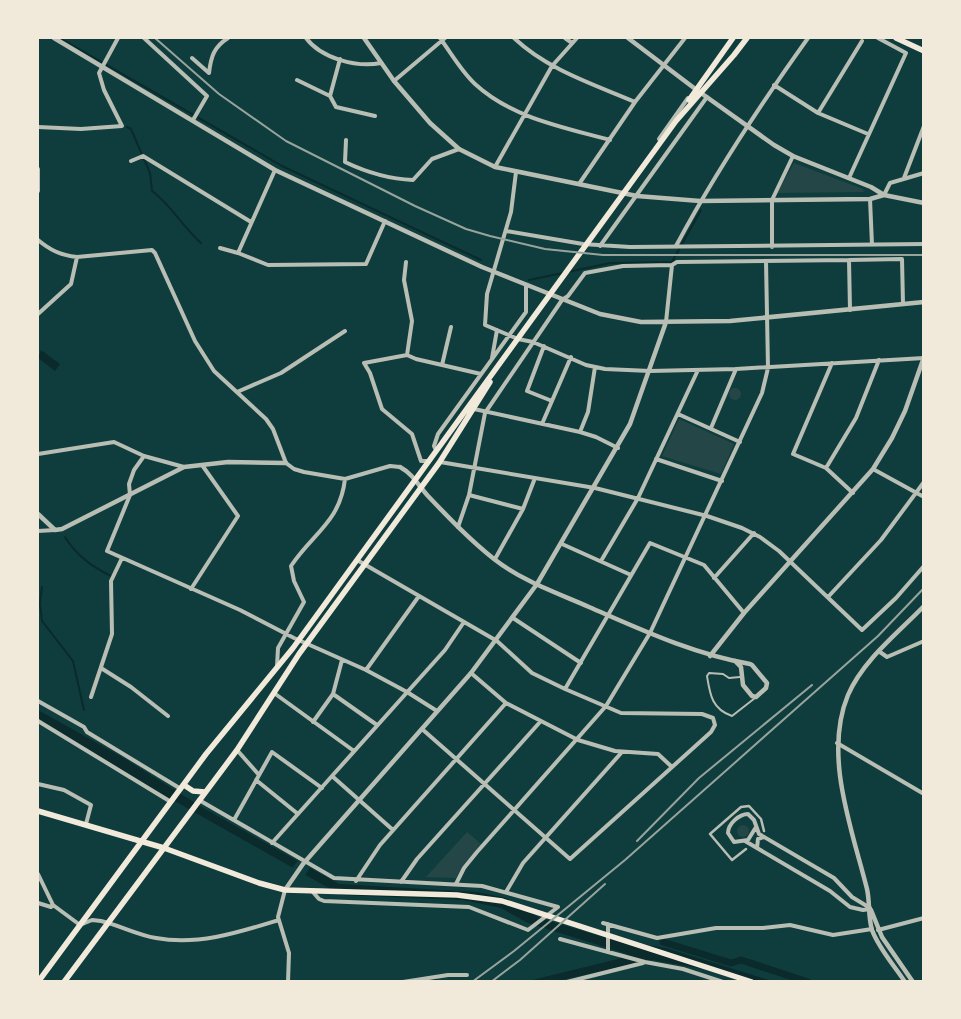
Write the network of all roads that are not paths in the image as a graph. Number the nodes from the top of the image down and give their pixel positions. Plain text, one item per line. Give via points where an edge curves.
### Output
1 (54, 38) edge
2 (118, 38) edge
3 (144, 38) edge
4 (228, 38) edge
5 (306, 38) edge
6 (364, 38) edge
7 (442, 38) edge
8 (514, 38) edge
9 (566, 38) edge
10 (577, 38) edge
11 (628, 38) edge
12 (684, 38) edge
13 (733, 38) edge
14 (747, 38) edge
15 (808, 38) edge
16 (878, 38) edge
17 (896, 38) edge
18 (862, 41) dead end
19 (572, 43) junction
20 (924, 51) edge
21 (192, 58) dead end
22 (340, 59) junction
23 (381, 63) junction
24 (101, 66) junction
25 (552, 66) junction
26 (663, 66) junction
27 (297, 80) dead end
28 (394, 81) junction
29 (774, 85) junction
30 (694, 88) junction
31 (330, 96) junction
32 (707, 98) junction
33 (635, 102) junction
34 (818, 113) junction
35 (525, 115) junction
36 (375, 116) dead end
37 (193, 120) junction
38 (676, 121) junction
39 (747, 125) junction
40 (924, 126) edge
41 (38, 127) edge
42 (868, 134) junction
43 (346, 140) dead end
44 (610, 140) junction
45 (459, 149) junction
46 (793, 156) junction
47 (131, 161) dead end
48 (495, 167) junction
49 (38, 169) edge
50 (275, 170) junction
51 (516, 172) junction
52 (924, 173) edge
53 (849, 178) junction
54 (904, 178) junction
55 (579, 184) junction
56 (38, 191) edge
57 (622, 192) junction
58 (884, 195) junction
59 (637, 196) junction
60 (870, 199) junction
61 (772, 200) junction
62 (700, 201) junction
63 (924, 203) edge
64 (385, 221) junction
65 (251, 222) junction
66 (506, 231) junction
67 (38, 240) edge
68 (583, 244) junction
69 (924, 244) edge
70 (872, 245) junction
71 (600, 246) junction
72 (677, 246) junction
73 (772, 246) junction
74 (220, 248) dead end
75 (238, 252) junction
76 (77, 257) junction
77 (849, 260) junction
78 (766, 261) junction
79 (406, 262) dead end
80 (672, 265) junction
81 (564, 270) dead end
82 (492, 271) junction
83 (526, 285) junction
84 (550, 295) junction
85 (562, 300) junction
86 (924, 302) edge
87 (903, 304) junction
88 (850, 310) junction
89 (38, 314) edge
90 (767, 319) junction
91 (666, 322) junction
92 (451, 327) dead end
93 (496, 330) junction
94 (345, 331) dead end
95 (510, 336) junction
96 (533, 342) junction
97 (544, 346) junction
98 (507, 353) junction
99 (407, 355) junction
100 (571, 358) junction
101 (923, 358) edge
102 (492, 359) junction
103 (879, 360) junction
104 (832, 363) junction
105 (442, 365) junction
106 (595, 367) junction
107 (768, 368) junction
108 (736, 369) junction
109 (698, 370) junction
110 (650, 371) junction
111 (481, 374) junction
112 (238, 392) junction
113 (552, 401) junction
114 (474, 409) junction
115 (485, 413) junction
116 (678, 414) junction
117 (542, 424) junction
118 (711, 428) junction
119 (580, 432) junction
120 (740, 442) junction
121 (618, 448) junction
122 (436, 450) junction
123 (38, 454) edge
124 (144, 456) junction
125 (656, 459) junction
126 (428, 462) junction
127 (440, 462) junction
128 (286, 463) junction
129 (202, 465) junction
130 (184, 467) junction
131 (400, 467) joint
132 (474, 468) junction
133 (826, 468) junction
134 (873, 469) junction
135 (535, 478) junction
136 (345, 479) junction
137 (416, 479) junction
138 (722, 481) junction
139 (924, 482) edge
140 (421, 488) junction
141 (595, 488) junction
142 (853, 493) junction
143 (917, 493) junction
144 (130, 495) junction
145 (468, 495) junction
146 (924, 497) edge
147 (638, 498) junction
148 (523, 509) junction
149 (38, 514) edge
150 (706, 516) junction
151 (458, 527) junction
152 (38, 530) edge
153 (56, 530) junction
154 (754, 533) junction
155 (562, 544) junction
156 (122, 558) junction
157 (686, 559) junction
158 (357, 560) junction
159 (495, 560) junction
160 (601, 561) junction
161 (790, 561) junction
162 (365, 564) junction
163 (924, 566) edge
164 (631, 575) junction
165 (714, 578) junction
166 (537, 584) junction
167 (191, 589) junction
168 (419, 596) junction
169 (828, 597) junction
170 (924, 606) edge
171 (744, 613) junction
172 (608, 615) junction
173 (513, 618) junction
174 (464, 622) junction
175 (285, 633) junction
176 (650, 633) junction
177 (298, 640) junction
178 (497, 641) junction
179 (924, 641) edge
180 (306, 644) junction
181 (880, 652) junction
182 (710, 656) junction
183 (342, 660) junction
184 (734, 661) junction
185 (581, 663) junction
186 (101, 668) junction
187 (277, 669) junction
188 (366, 670) junction
189 (471, 673) junction
190 (742, 676) junction
191 (565, 689) junction
192 (407, 692) junction
193 (274, 693) junction
194 (333, 694) junction
195 (91, 696) dead end
196 (756, 697) junction
197 (38, 701) edge
198 (506, 703) junction
199 (606, 706) junction
200 (438, 711) junction
201 (168, 716) dead end
202 (38, 721) edge
203 (313, 722) junction
204 (540, 722) junction
205 (377, 725) junction
206 (422, 729) junction
207 (578, 740) junction
208 (837, 743) junction
209 (237, 750) junction
210 (354, 752) junction
211 (622, 752) junction
212 (456, 759) junction
213 (672, 767) junction
214 (259, 775) junction
215 (332, 776) junction
216 (256, 780) junction
217 (38, 784) edge
218 (484, 784) junction
219 (181, 788) junction
220 (322, 788) junction
221 (205, 792) junction
222 (924, 794) edge
223 (359, 799) junction
224 (172, 801) junction
225 (198, 801) junction
226 (38, 811) edge
227 (514, 811) junction
228 (298, 814) junction
229 (234, 820) junction
230 (86, 824) junction
231 (756, 827) junction
232 (393, 830) junction
233 (764, 834) junction
234 (546, 837) junction
235 (142, 841) junction
236 (745, 841) junction
237 (272, 843) junction
238 (164, 848) junction
239 (757, 848) junction
240 (746, 850) dead end
241 (304, 862) junction
242 (38, 874) edge
243 (356, 881) junction
244 (401, 882) junction
245 (456, 884) junction
246 (285, 890) junction
247 (312, 891) junction
248 (506, 892) junction
249 (38, 903) edge
250 (53, 905) junction
251 (870, 908) junction
252 (924, 918) edge
253 (279, 920) junction
254 (108, 923) junction
255 (603, 923) dead end
256 (80, 925) junction
257 (608, 926) junction
258 (872, 929) junction
259 (878, 930) junction
260 (560, 939) dead end
261 (608, 950) junction
262 (645, 962) junction
263 (468, 975) dead end
264 (38, 982) edge
265 (64, 982) edge
266 (288, 982) edge
267 (403, 982) edge
268 (567, 982) edge
269 (723, 982) edge
270 (752, 982) edge
271 (905, 982) edge
272 (913, 982) edge

1 - 24 street
2 - 24 street
3 - 37 street via 207,96
4 - 21 street via 213,52 209,73
5 - 22 street via 317,50
6 - 23 street
7 - 28 street
7 - 35 street via 476,84
8 - 25 street
9 - 19 street
10 - 19 street
11 - 26 street
12 - 26 street
13 - 38 main road
14 - 38 main road
15 - 29 street
16 - 42 street via 906,53
17 - 20 main road
18 - 34 street
19 - 25 street
22 - 23 street
22 - 31 street
23 - 28 street
24 - 37 street
24 - 41 street via 99,73 104,90 122,126 81,129
25 - 33 street
25 - 35 street
26 - 30 street
26 - 33 street
27 - 31 street
28 - 45 street via 430,123
29 - 34 street
29 - 39 street
30 - 32 street
30 - 57 street
31 - 36 street via 336,107
32 - 39 street
32 - 59 street
33 - 44 street
34 - 42 street
35 - 44 street
35 - 48 street
37 - 50 street
38 - 98 main road
39 - 46 street
39 - 62 street
40 - 54 street
42 - 53 street
43 - 45 street via 345,162 368,173 398,179 413,180 432,159
44 - 55 street
45 - 48 street
46 - 53 street
46 - 61 street
47 - 65 street via 141,157
48 - 51 street
49 - 56 street
50 - 64 street
50 - 65 street
51 - 55 street
51 - 66 street
52 - 54 street
53 - 58 street
54 - 58 street via 887,186
55 - 57 street
57 - 59 street
57 - 68 street
58 - 60 street
58 - 63 street
59 - 62 street
59 - 71 street
60 - 61 street
60 - 70 street
61 - 62 street
61 - 73 street
62 - 72 street
64 - 75 street via 366,264 268,265
64 - 82 street
65 - 75 street
66 - 68 street
66 - 82 street
67 - 76 street via 58,254
68 - 71 street
69 - 70 street
70 - 73 street
71 - 72 street
72 - 73 street
74 - 75 street
76 - 89 street via 71,284
76 - 112 street via 152,250 195,341 214,371
77 - 78 street
77 - 87 street via 902,259
77 - 88 street
78 - 80 street via 677,262
78 - 90 street
79 - 99 street via 404,280 412,321
80 - 85 street via 623,266 585,273
80 - 91 street
81 - 84 street
82 - 83 street
82 - 93 street via 486,294 486,325
83 - 84 street
83 - 95 street via 526,312
84 - 85 street
85 - 91 street via 611,317
85 - 96 street
86 - 87 street
87 - 88 street
88 - 90 street
90 - 91 street
90 - 107 street
91 - 110 street
92 - 105 street
93 - 95 street
93 - 102 street
94 - 112 street via 281,373
95 - 96 street
95 - 102 street
96 - 97 street
96 - 115 street
97 - 100 street
97 - 113 street via 527,391
98 - 114 main road
98 - 122 main road
99 - 105 street
99 - 126 street via 364,362 382,409 412,434 418,458
100 - 106 street
100 - 113 street
101 - 103 street
101 - 134 street via 905,411
102 - 111 street
103 - 104 street
103 - 133 street via 856,418
104 - 107 street
104 - 133 street via 793,454
105 - 111 street
106 - 110 street
106 - 119 street via 588,412
107 - 108 street
107 - 120 street via 762,393
108 - 109 street
108 - 118 street
109 - 110 street
109 - 116 street
110 - 121 street
111 - 122 street via 438,434
112 - 128 street via 273,429
113 - 117 street
114 - 115 street
114 - 127 main road
115 - 117 street
115 - 132 street
116 - 118 street
116 - 125 street
117 - 119 street
118 - 120 street
119 - 121 street
120 - 138 street
121 - 141 street
122 - 126 main road
123 - 124 street via 106,442
124 - 130 street
124 - 144 street via 129,484
125 - 138 street
125 - 147 street
126 - 137 main road
127 - 132 street
127 - 140 main road
128 - 129 street
128 - 136 street via 304,472
129 - 130 street
129 - 167 street via 238,516
130 - 144 street
131 - 136 street via 390,466
131 - 137 street
132 - 135 street
132 - 145 street
133 - 142 street
134 - 142 street
134 - 143 street
135 - 141 street
135 - 148 street
136 - 175 street via 333,516 291,566 294,582 304,602
137 - 140 street
137 - 158 main road
138 - 150 street
139 - 143 street
140 - 151 street
140 - 162 main road
141 - 147 street
141 - 155 street
142 - 161 street
143 - 146 street
143 - 169 street via 881,540
144 - 153 street
144 - 156 street via 107,551
145 - 148 street
145 - 151 street
147 - 150 street
147 - 160 street
148 - 159 street
149 - 153 street
150 - 154 street
150 - 157 street
151 - 159 street
152 - 153 street
154 - 161 street
154 - 165 street
155 - 160 street
155 - 166 street
156 - 167 street
156 - 186 street via 111,581 112,634
157 - 164 street via 650,543
157 - 165 street via 704,565
157 - 176 street
158 - 162 street
158 - 177 main road
159 - 166 street
160 - 164 street
161 - 169 street
161 - 171 street
162 - 168 street
162 - 180 main road
163 - 169 street via 862,630
164 - 172 street
165 - 171 street
166 - 172 street
166 - 173 street
167 - 175 street
168 - 174 street
168 - 188 street
170 - 181 street
171 - 182 street
172 - 176 street
172 - 185 street
173 - 178 street
173 - 185 street
174 - 178 street
174 - 192 street via 445,650
175 - 177 street
175 - 187 street via 278,648
176 - 182 street
176 - 199 street
177 - 180 street
177 - 187 main road
178 - 189 street
178 - 191 street via 532,673
179 - 181 street via 887,657
180 - 183 street
180 - 193 main road
181 - 208 street via 852,686 841,714
182 - 184 street
183 - 188 street
183 - 194 street
184 - 190 street via 741,667
184 - 196 street via 752,665 767,683
185 - 191 street
186 - 195 street
186 - 201 street
187 - 219 main road via 232,720
188 - 192 street
189 - 198 street
189 - 200 street
190 - 196 street via 743,685
190 - 196 lane via 736,679 709,673 708,695 732,716
191 - 199 street
192 - 200 street
192 - 205 street
193 - 203 street
193 - 209 main road
194 - 203 street
194 - 205 street
197 - 219 street
198 - 204 street
198 - 212 street
199 - 207 street
199 - 213 street via 627,714 700,714 713,718 714,728
200 - 206 street
202 - 224 street
203 - 210 street
204 - 207 street
204 - 218 street
205 - 210 street
206 - 212 street
206 - 223 street
207 - 211 street
207 - 227 street
208 - 222 street
208 - 251 street via 839,774
209 - 214 street
209 - 221 main road
210 - 215 street
211 - 213 street via 658,754
211 - 234 street
212 - 218 street
212 - 232 street
213 - 234 street via 570,858
214 - 216 street
214 - 220 street via 272,752
215 - 220 street
215 - 223 street
216 - 228 street
216 - 229 street
217 - 230 street via 64,790 91,805
218 - 227 street
218 - 244 street via 417,859
219 - 221 main road
219 - 224 main road
220 - 228 street
221 - 225 main road
223 - 232 street
223 - 241 street
224 - 235 main road
225 - 229 street
225 - 238 main road
226 - 230 main road
227 - 234 street
227 - 245 street via 464,868
228 - 237 street
229 - 237 street
230 - 235 main road
231 - 233 street
231 - 236 street via 752,837
231 - 236 street via 754,820 745,813 730,825 728,833 734,842
232 - 243 street via 369,858
233 - 239 street via 756,842
233 - 240 street via 761,818 749,806 741,807 710,834 732,860
233 - 251 street via 834,878 852,897
234 - 248 street via 523,863
235 - 238 main road
235 - 256 main road
236 - 239 street
237 - 241 street
238 - 246 main road
238 - 254 main road
239 - 251 street via 830,891 850,907
241 - 243 street via 334,878
241 - 246 street
242 - 250 street
243 - 244 street
244 - 245 street
245 - 248 street
246 - 247 main road
246 - 253 street
247 - 248 street via 324,901 469,907 528,930 558,907
247 - 270 main road via 457,895 502,902
249 - 250 street
250 - 256 street
251 - 258 street
251 - 259 street
252 - 259 street
253 - 254 street via 224,937 184,939 157,938
253 - 266 street via 289,953
254 - 256 street via 92,920
254 - 265 main road
255 - 257 street
256 - 264 main road
257 - 258 street via 657,938 716,928 790,925 832,935
257 - 261 street
258 - 271 street
259 - 272 street
260 - 261 street
261 - 262 street
262 - 268 street
262 - 269 street via 683,969
263 - 267 street

